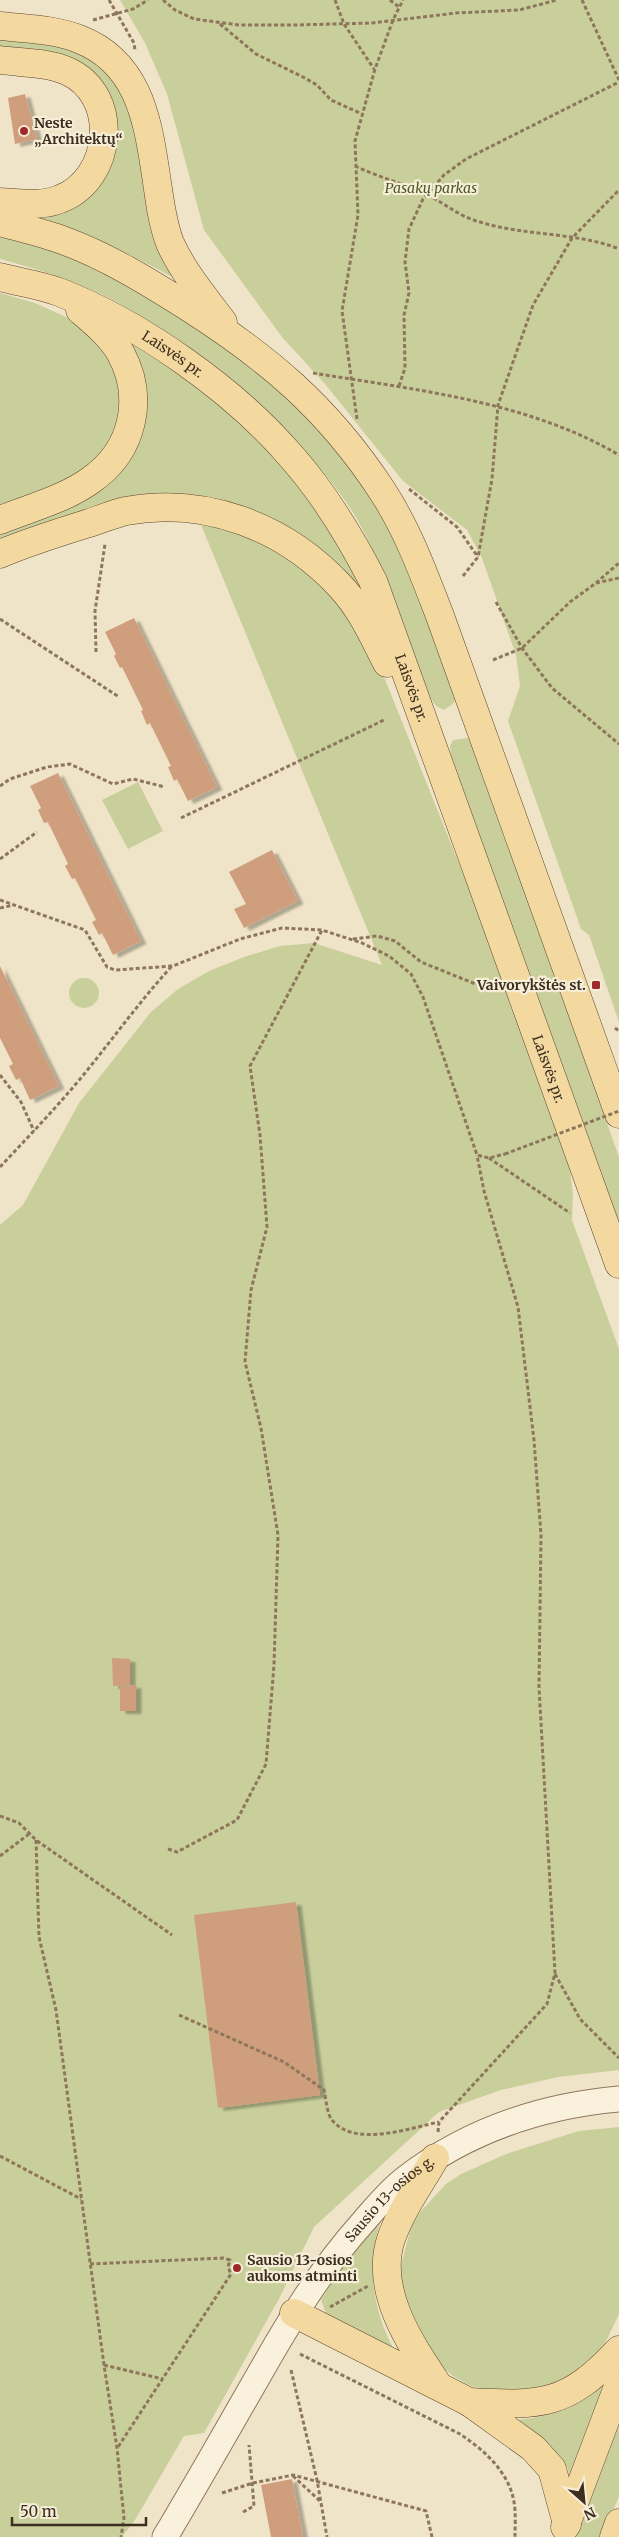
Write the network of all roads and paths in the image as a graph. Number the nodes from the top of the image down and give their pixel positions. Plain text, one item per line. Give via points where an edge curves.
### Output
1 (109, 0) edge
2 (148, 0) edge
3 (164, 0) edge
4 (335, 0) edge
5 (390, 0) edge
6 (403, 0) edge
7 (557, 0) edge
8 (582, 0) edge
9 (400, 7) junction
10 (117, 13) junction
11 (393, 20) junction
12 (87, 22) dead end
13 (219, 23) junction
14 (344, 24) junction
15 (0, 26) edge
16 (135, 52) dead end
17 (0, 60) edge
18 (375, 69) junction
19 (619, 81) edge
20 (362, 114) junction
21 (355, 166) junction
22 (619, 190) edge
23 (427, 194) junction
24 (0, 202) edge
25 (0, 222) edge
26 (572, 238) junction
27 (619, 250) edge
28 (0, 276) edge
29 (58, 292) junction
30 (233, 335) junction
31 (351, 379) junction
32 (399, 386) junction
33 (498, 405) junction
34 (359, 426) dead end
35 (619, 455) edge
36 (402, 484) dead end
37 (0, 520) edge
38 (104, 544) dead end
39 (0, 554) edge
40 (478, 557) junction
41 (619, 563) edge
42 (463, 576) dead end
43 (619, 578) edge
44 (596, 583) junction
45 (496, 602) dead end
46 (0, 619) edge
47 (522, 648) junction
48 (96, 652) dead end
49 (493, 660) dead end
50 (119, 697) dead end
51 (384, 720) dead end
52 (619, 744) edge
53 (437, 758) junction
54 (0, 786) edge
55 (165, 787) dead end
56 (181, 818) dead end
57 (38, 832) dead end
58 (0, 859) edge
59 (0, 900) edge
60 (15, 905) junction
61 (0, 908) edge
62 (322, 930) junction
63 (350, 939) junction
64 (173, 966) junction
65 (491, 988) dead end
66 (615, 1028) dead end
67 (619, 1031) edge
68 (0, 1075) edge
69 (619, 1113) edge
70 (34, 1132) junction
71 (476, 1154) junction
72 (489, 1158) junction
73 (0, 1166) edge
74 (570, 1213) dead end
75 (619, 1264) edge
76 (0, 1816) edge
77 (29, 1834) junction
78 (36, 1840) junction
79 (168, 1849) dead end
80 (0, 1855) edge
81 (172, 1935) dead end
82 (555, 1973) junction
83 (179, 2015) dead end
84 (619, 2058) edge
85 (612, 2100) edge
86 (439, 2122) junction
87 (0, 2156) edge
88 (435, 2158) junction
89 (82, 2199) junction
90 (90, 2264) junction
91 (388, 2274) junction
92 (305, 2319) junction
93 (619, 2350) edge
94 (300, 2354) dead end
95 (104, 2365) junction
96 (291, 2370) dead end
97 (162, 2379) junction
98 (619, 2384) edge
99 (439, 2386) junction
100 (469, 2402) junction
101 (249, 2445) dead end
102 (117, 2448) junction
103 (293, 2475) junction
104 (317, 2480) junction
105 (252, 2483) junction
106 (222, 2493) dead end
107 (321, 2502) junction
108 (243, 2512) dead end
109 (619, 2522) edge
110 (564, 2530) edge
111 (121, 2537) edge
112 (166, 2537) edge
113 (327, 2537) edge
114 (432, 2537) edge
115 (515, 2537) edge
116 (614, 2537) edge

1 - 10 path
2 - 10 path
3 - 13 path via 175,10 194,19
4 - 14 path
5 - 9 path
6 - 9 path
7 - 11 path via 519,10
8 - 19 path
9 - 11 path
10 - 12 path
10 - 16 path via 134,43
11 - 14 path
11 - 18 path
13 - 14 path
13 - 20 path via 256,54 310,81 331,100
14 - 18 path
15 - 30 main road via 53,32 79,39 101,51 133,85 150,131 170,242 183,268
17 - 24 main road via 46,65 68,71 81,81 98,105 105,141 100,159 90,175 76,190 61,199 42,204
18 - 20 path
19 - 23 path via 466,159 444,175
20 - 21 path via 355,141
21 - 23 path
21 - 31 path via 358,215 342,311
22 - 26 path
23 - 26 path via 453,212 481,223
23 - 32 path via 409,229 405,262 409,293 404,315 405,368
25 - 30 main road via 65,241 138,275
26 - 27 path
26 - 33 path via 533,305
28 - 29 main road, Laisvės pr.
29 - 37 main road via 94,322 119,350 131,375 134,397 132,422 126,442 92,480 67,494
29 - 53 main road, Laisvės pr. via 129,326 191,367 248,413 290,454 349,536 373,582
30 - 69 main road via 279,371 323,414 382,490 402,525 440,616
31 - 32 path
31 - 34 path
32 - 33 path
33 - 35 path via 578,435
33 - 40 path via 492,479
36 - 40 path via 457,527
38 - 48 path via 95,611
39 - 53 main road via 126,511 171,507 212,510 254,525 289,543 341,586 363,616
40 - 42 path
41 - 44 path
43 - 44 path
44 - 47 path via 570,602
45 - 47 path
46 - 50 path
47 - 49 path
47 - 52 path via 552,688
51 - 56 path
53 - 75 main road, Laisvės pr.
54 - 55 path via 10,779 47,767 70,764 113,784 133,779
57 - 58 path
59 - 60 path
60 - 61 path
60 - 64 path via 85,930 107,966 115,970
62 - 63 path
62 - 64 path via 282,928 240,939
62 - 79 path via 250,1066 260,1135 267,1227 251,1290 245,1362 261,1428 278,1535 274,1665 266,1764 237,1820 177,1852
63 - 65 path via 377,936 395,941 421,962
63 - 71 path via 389,956 411,974 423,997
64 - 70 path via 139,1002
66 - 67 path
68 - 70 path via 21,1102
69 - 72 path, bridge
70 - 73 path
71 - 72 path
71 - 82 path via 518,1307 534,1440 541,1535 539,1687
72 - 74 path
76 - 77 path via 19,1824
77 - 78 path
77 - 80 path
78 - 81 path
78 - 89 path via 39,1937 56,2010
82 - 84 path via 580,2019
82 - 86 path via 547,2004
83 - 86 path via 284,2062 324,2090 332,2119 347,2131 378,2135
85 - 88 street, Sausio 13-osios g. via 557,2108 519,2118 465,2140
86 - 88 path
87 - 89 path
88 - 91 main road via 394,2232
88 - 92 street, Sausio 13-osios g. via 405,2179 334,2254
89 - 90 path
90 - 95 path
90 - 97 path via 230,2260 231,2274
91 - 92 path
91 - 99 main road via 403,2329
92 - 99 main road
92 - 112 street, Sausio 13-osios g.
93 - 100 main road via 598,2372 560,2396 535,2404
94 - 115 path via 460,2434 483,2449 507,2480 514,2502
95 - 97 path
95 - 102 path
96 - 104 path
97 - 102 path
98 - 110 main road
99 - 100 main road
100 - 110 main road via 545,2458 557,2482
101 - 105 path
102 - 111 path via 124,2518
103 - 104 path
103 - 105 path
103 - 107 path
104 - 107 path
104 - 114 path via 426,2511
105 - 106 path
105 - 108 path via 254,2506
107 - 113 path
109 - 116 main road

